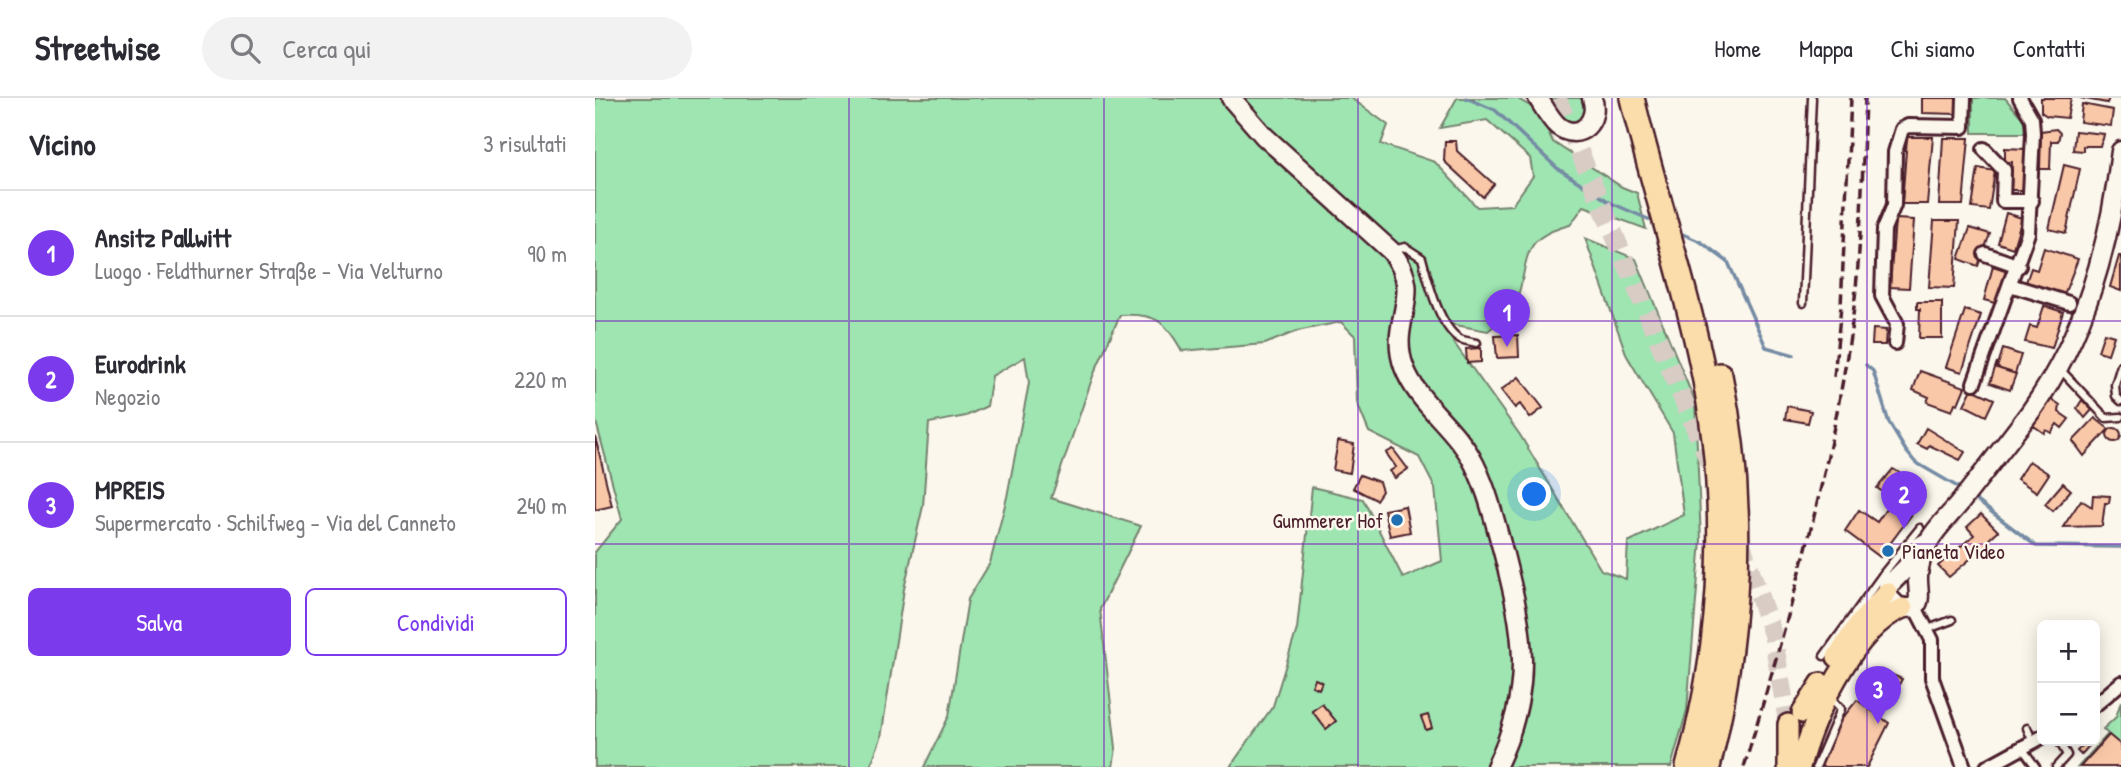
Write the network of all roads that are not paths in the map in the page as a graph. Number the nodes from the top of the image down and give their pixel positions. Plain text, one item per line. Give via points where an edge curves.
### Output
1 (1231, 98) edge
2 (1538, 98) edge
3 (1592, 98) edge
4 (1632, 98) edge
5 (1647, 98) edge
6 (1812, 98) edge
7 (1964, 98) edge
8 (2020, 98) edge
9 (1983, 149) dead end
10 (2121, 151) edge
11 (1665, 196) junction
12 (2032, 201) junction
13 (1678, 245) junction
14 (1391, 251) junction
15 (1985, 254) dead end
16 (2019, 266) junction
17 (2010, 285) junction
18 (1803, 303) dead end
19 (2069, 303) dead end
20 (1477, 343) dead end
21 (1895, 343) dead end
22 (2121, 366) edge
23 (2058, 367) junction
24 (1974, 383) dead end
25 (2121, 401) edge
26 (2121, 417) edge
27 (1924, 535) junction
28 (1896, 581) junction
29 (1909, 607) junction
30 (1952, 620) dead end
31 (1928, 629) junction
32 (1824, 656) dead end
33 (2121, 683) edge
34 (1827, 696) junction
35 (2100, 701) edge
36 (2027, 728) dead end
37 (2033, 742) edge
38 (2062, 746) edge
39 (1496, 767) edge
40 (1688, 767) edge
41 (1708, 767) edge
42 (1788, 767) edge
43 (1800, 767) edge
44 (1816, 767) edge
45 (1965, 767) edge
46 (1987, 767) edge
47 (2036, 767) edge
48 (2056, 767) edge

1 - 14 street via 1264,136
2 - 3 street via 1558,126 1571,131 1584,130 1593,121
4 - 11 highway
5 - 11 highway
6 - 18 lane
7 - 21 street via 1963,127 1908,126 1902,129 1895,152 1894,205 1884,229 1882,296 1897,324
8 - 12 street via 2032,119
9 - 12 street via 2004,170 2003,201
10 - 23 street via 2099,267
11 - 13 highway
12 - 16 street
13 - 40 highway via 1708,395 1719,510 1719,584 1712,655
13 - 41 highway via 1723,390 1737,505 1735,627
14 - 20 lane via 1405,247 1422,258 1447,325 1460,339
14 - 39 street via 1408,282 1399,333 1404,368 1468,454 1485,486 1519,613 1523,687
15 - 16 street
16 - 17 street
17 - 19 street
17 - 24 street
22 - 25 lane via 2115,385
23 - 26 lane via 2106,418
23 - 27 street via 1958,505
27 - 28 street
27 - 28 lane
28 - 29 street via 1893,605
28 - 29 street via 1920,597
28 - 32 lane
28 - 42 main road via 1858,625 1795,718
29 - 31 street
29 - 34 main road via 1876,624
30 - 31 lane
31 - 45 street via 1932,678
33 - 35 street
34 - 43 main road via 1812,725
34 - 44 lane via 1841,709
36 - 37 lane
37 - 46 street
37 - 47 lane
38 - 48 lane via 2067,755

